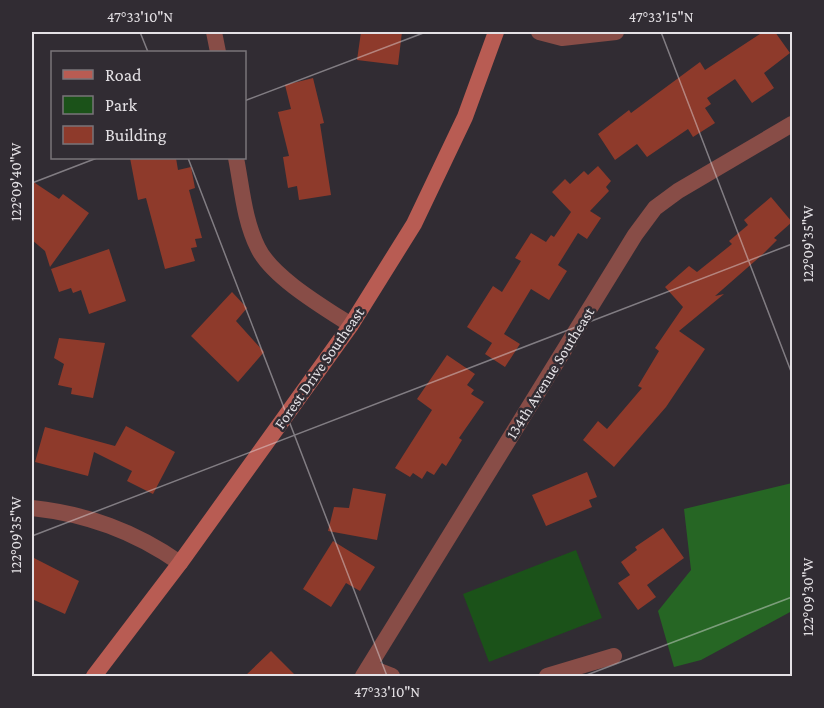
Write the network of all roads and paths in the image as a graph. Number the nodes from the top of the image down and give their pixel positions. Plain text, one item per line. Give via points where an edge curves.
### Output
1 (214, 32) edge
2 (496, 32) edge
3 (539, 32) edge
4 (616, 32) edge
5 (218, 51) edge
6 (792, 124) edge
7 (236, 159) edge
8 (351, 325) junction
9 (32, 508) edge
10 (180, 563) junction
11 (614, 656) dead end
12 (366, 672) edge
13 (94, 676) edge
14 (392, 676) edge
15 (548, 676) edge

1 - 5 street
2 - 8 main road, Forest Drive Southeast via 465,117 414,224
3 - 4 street via 562,38
6 - 12 street, 134th Avenue Southeast via 655,208
7 - 8 street via 248,224 259,250 274,270
8 - 10 main road, Forest Drive Southeast
9 - 10 street via 61,511 132,533
10 - 13 main road, Forest Drive Southeast
11 - 15 street
12 - 14 street

